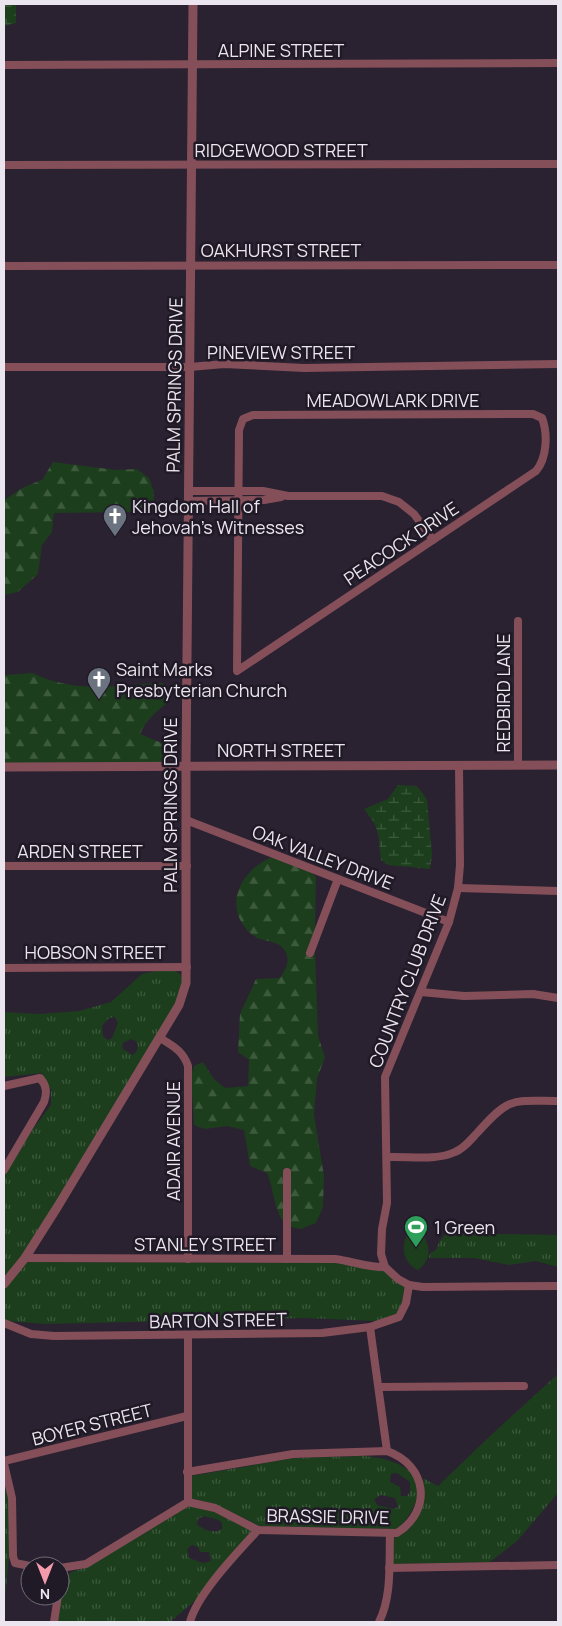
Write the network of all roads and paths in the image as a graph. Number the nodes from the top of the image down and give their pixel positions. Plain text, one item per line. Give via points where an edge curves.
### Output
1 (193, 4) edge
2 (558, 63) edge
3 (4, 65) edge
4 (192, 65) junction
5 (558, 164) edge
6 (191, 165) junction
7 (4, 166) edge
8 (191, 265) junction
9 (558, 265) edge
10 (4, 266) edge
11 (558, 364) edge
12 (4, 367) edge
13 (190, 368) junction
14 (542, 418) joint
15 (189, 491) junction
16 (238, 491) junction
17 (288, 496) junction
18 (189, 501) junction
19 (238, 501) junction
20 (433, 540) junction
21 (518, 621) dead end
22 (518, 765) junction
23 (558, 765) edge
24 (186, 766) junction
25 (459, 766) junction
26 (4, 767) edge
27 (186, 820) junction
28 (4, 866) edge
29 (187, 866) junction
30 (338, 878) junction
31 (458, 888) junction
32 (558, 891) edge
33 (449, 922) junction
34 (310, 953) dead end
35 (187, 967) junction
36 (4, 968) edge
37 (421, 992) junction
38 (558, 998) edge
39 (160, 1038) junction
40 (4, 1086) edge
41 (558, 1101) edge
42 (387, 1157) junction
43 (4, 1170) edge
44 (287, 1172) dead end
45 (25, 1258) junction
46 (188, 1259) junction
47 (287, 1259) junction
48 (385, 1267) junction
49 (4, 1284) edge
50 (409, 1285) junction
51 (558, 1286) edge
52 (4, 1324) edge
53 (370, 1327) junction
54 (188, 1335) junction
55 (524, 1386) dead end
56 (379, 1387) junction
57 (187, 1416) junction
58 (387, 1451) junction
59 (4, 1463) edge
60 (187, 1472) junction
61 (188, 1502) junction
62 (258, 1530) junction
63 (390, 1534) junction
64 (20, 1564) edge
65 (558, 1565) edge
66 (70, 1567) edge
67 (388, 1568) junction
68 (56, 1606) edge
69 (54, 1622) edge
70 (190, 1622) edge
71 (379, 1622) edge

1 - 4 street, PALM SPRINGS DRIVE
2 - 4 street, ALPINE STREET
3 - 4 street, ALPINE STREET
4 - 6 street, PALM SPRINGS DRIVE
5 - 6 street, RIDGEWOOD STREET
6 - 7 street, RIDGEWOOD STREET
6 - 8 street, PALM SPRINGS DRIVE
8 - 9 street, OAKHURST STREET
8 - 10 street, OAKHURST STREET
8 - 13 street, PALM SPRINGS DRIVE
11 - 13 street, PINEVIEW STREET via 304,368 224,364
12 - 13 street, PINEVIEW STREET
13 - 15 street, PALM SPRINGS DRIVE
14 - 16 street, MEADOWLARK DRIVE via 533,414 253,415 243,419 238,430
14 - 20 street, PEACOCK DRIVE via 545,441 542,464 536,471
15 - 16 street
15 - 18 street, PALM SPRINGS DRIVE
16 - 17 street
16 - 19 street
17 - 19 street
17 - 20 street via 382,496 399,502 414,514
18 - 19 street
18 - 24 street, PALM SPRINGS DRIVE
19 - 20 street, PEACOCK DRIVE via 237,672
21 - 22 street, REDBIRD LANE
22 - 23 street, NORTH STREET
22 - 25 street, NORTH STREET
24 - 25 street, NORTH STREET
24 - 26 street, NORTH STREET
24 - 27 street, PALM SPRINGS DRIVE
25 - 31 street, COUNTRY CLUB DRIVE
27 - 29 street, PALM SPRINGS DRIVE
27 - 30 street, OAK VALLEY DRIVE
28 - 29 street, ARDEN STREET
29 - 35 street, PALM SPRINGS DRIVE
30 - 33 street, OAK VALLEY DRIVE
30 - 34 street
31 - 32 street
31 - 33 street, COUNTRY CLUB DRIVE
33 - 37 street, COUNTRY CLUB DRIVE
35 - 36 street, HOBSON STREET
35 - 39 street, PALM SPRINGS DRIVE via 183,996
37 - 38 street via 464,996 533,994
37 - 42 street, COUNTRY CLUB DRIVE via 385,1077
39 - 45 street, PALM SPRINGS DRIVE
39 - 46 street, ADAIR AVENUE via 178,1049 188,1066
40 - 43 street via 40,1078 47,1092
41 - 42 street via 506,1104 463,1148 454,1153
42 - 48 street, COUNTRY CLUB DRIVE via 387,1203 381,1254
44 - 47 street
45 - 46 street, STANLEY STREET
45 - 49 street, PALM SPRINGS DRIVE
46 - 47 street, STANLEY STREET
47 - 48 street, STANLEY STREET via 335,1259
48 - 50 street
50 - 51 street
50 - 53 street, BARTON STREET via 406,1303 399,1317
52 - 54 street, BARTON STREET via 31,1334 54,1336
53 - 54 street, BARTON STREET via 322,1334
53 - 56 street
54 - 57 street
55 - 56 street
56 - 58 street
57 - 59 street, BOYER STREET
57 - 60 street
58 - 60 street via 293,1454
58 - 63 street, BRASSIE DRIVE via 406,1462 419,1477 422,1488 419,1504 410,1520 402,1530
59 - 64 street via 12,1498 13,1556 15,1563
60 - 61 street
61 - 62 street, BRASSIE DRIVE via 215,1508
61 - 66 street via 86,1564
62 - 63 street, BRASSIE DRIVE
62 - 70 street via 224,1568 197,1605
63 - 67 street
65 - 67 street
67 - 71 street via 385,1610
68 - 69 street

